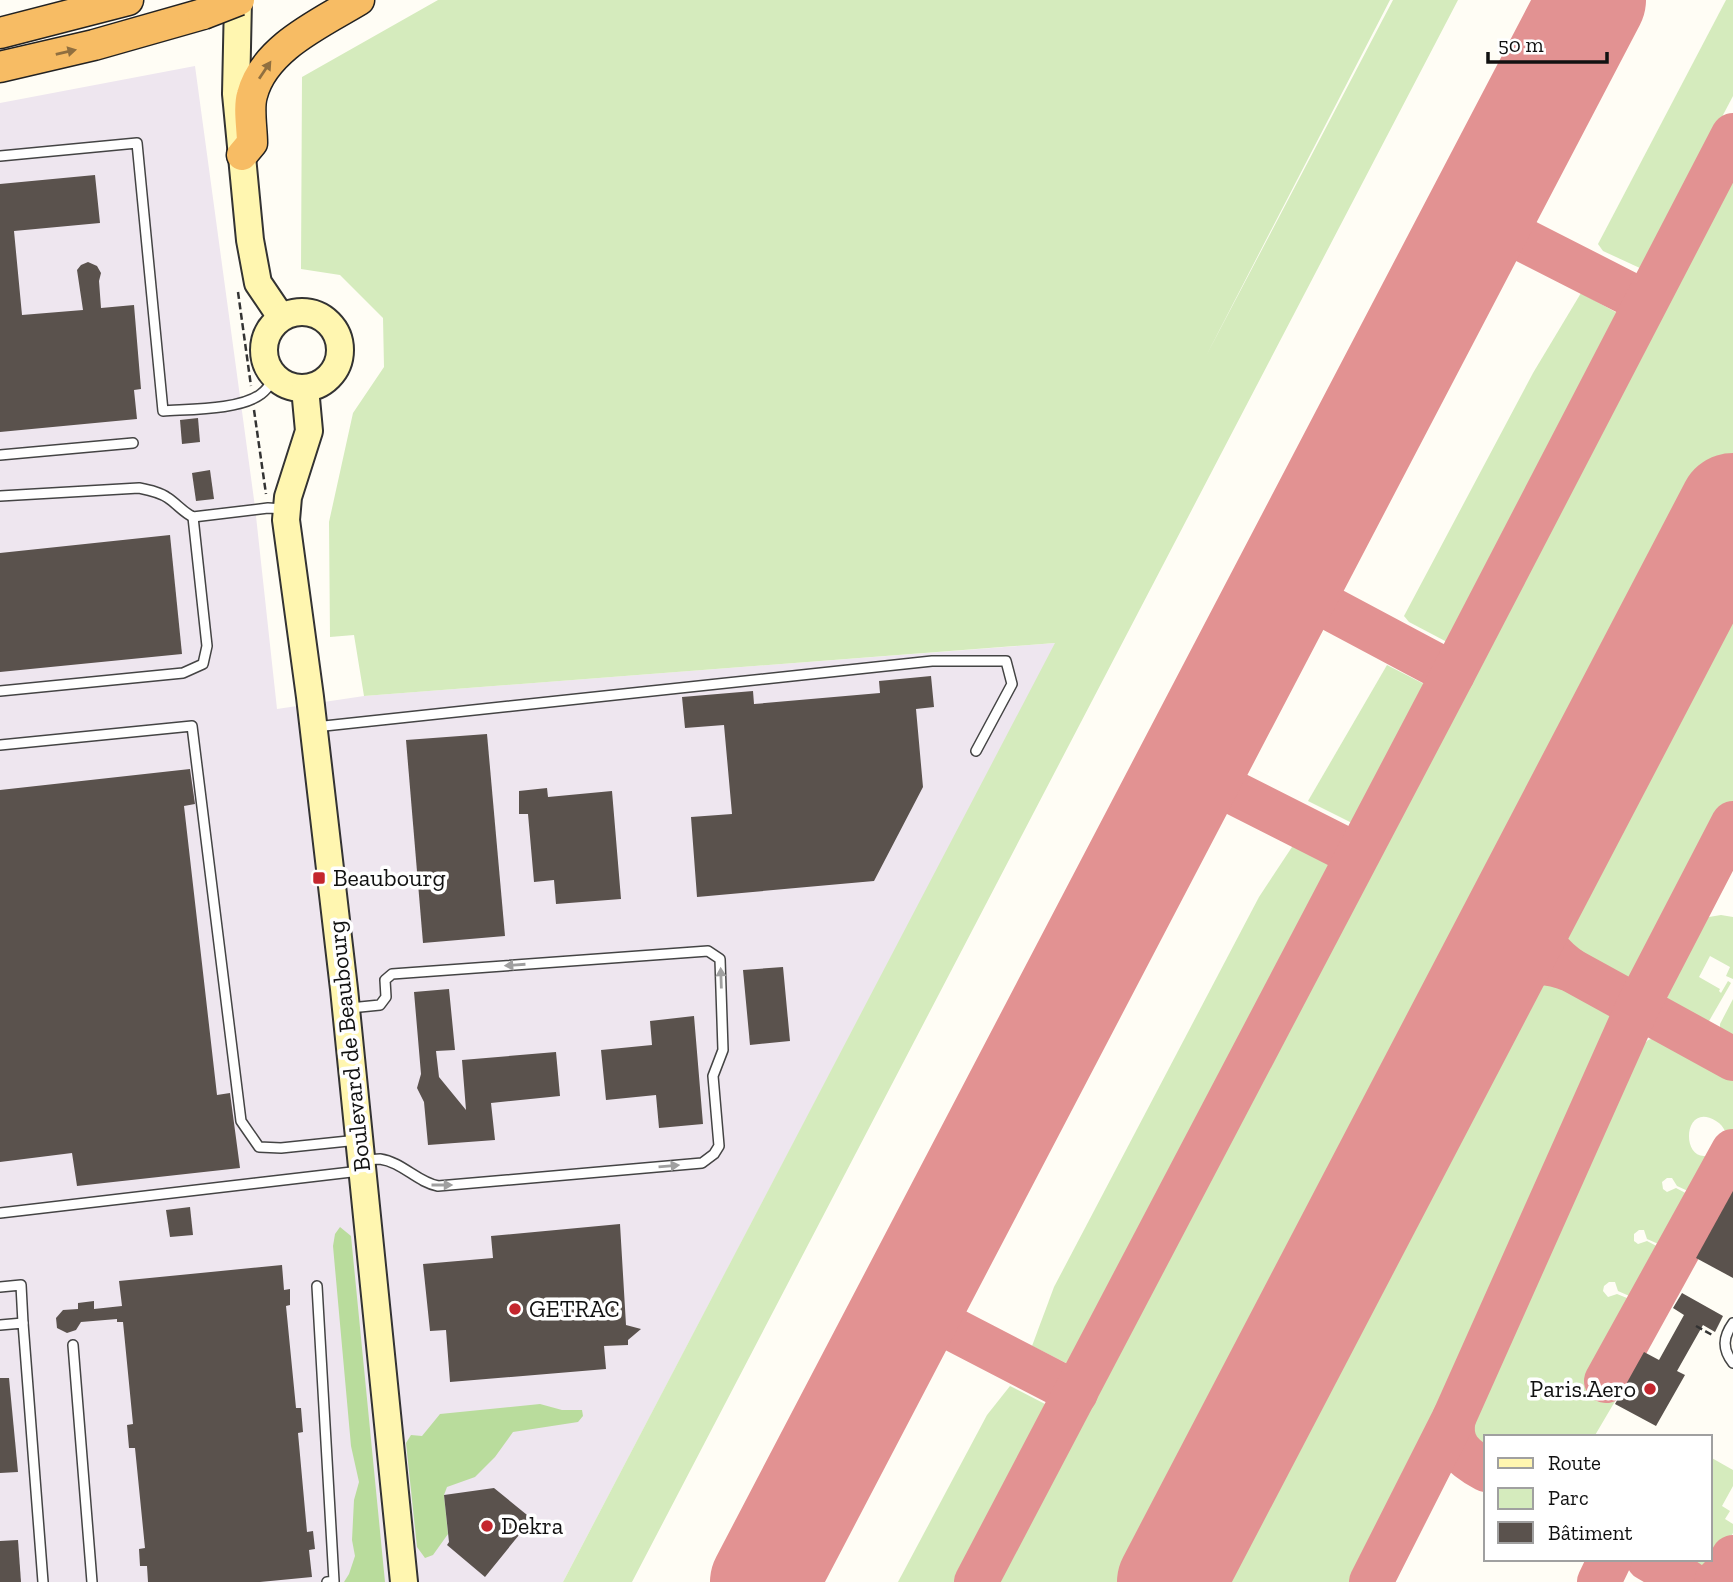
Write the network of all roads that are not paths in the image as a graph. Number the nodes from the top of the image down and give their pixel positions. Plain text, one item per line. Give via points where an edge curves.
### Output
1 (128, 0) edge
2 (239, 0) edge
3 (359, 0) edge
4 (0, 33) edge
5 (0, 67) edge
6 (242, 155) junction
7 (0, 156) edge
8 (281, 317) junction
9 (275, 377) junction
10 (305, 388) junction
11 (133, 443) dead end
12 (0, 455) edge
13 (0, 496) edge
14 (287, 509) junction
15 (193, 517) junction
16 (0, 691) edge
17 (314, 727) junction
18 (0, 745) edge
19 (976, 751) dead end
20 (346, 1008) junction
21 (366, 1158) junction
22 (0, 1213) edge
23 (317, 1286) dead end
24 (0, 1287) edge
25 (23, 1323) junction
26 (1733, 1323) edge
27 (0, 1325) edge
28 (73, 1345) dead end
29 (1733, 1363) edge
30 (43, 1582) edge
31 (92, 1582) edge
32 (327, 1582) edge
33 (404, 1582) edge

1 - 4 highway
5 -> 2 highway, bridge via 94,45
2 - 6 main road via 236,94
6 -> 3 highway via 252,143 251,95 266,66 291,42
6 - 8 main road via 258,283
7 - 9 lane via 137,143 163,411 253,400
8 - 9 main road via 272,325 264,346 268,368
8 - 10 main road via 292,312 317,314 336,331 340,356 336,368 328,378
9 - 10 main road
10 - 14 main road, Boulevard de Beaubourg via 309,431
11 - 12 lane
13 - 15 lane via 139,488 169,498
14 - 15 lane
14 - 17 main road, Boulevard de Beaubourg
15 - 16 lane via 207,646 203,664 183,673
17 - 19 lane via 932,661 1006,661 1012,684
17 - 20 main road, Boulevard de Beaubourg
18 - 21 lane via 192,726 241,1121 259,1147
20 - 21 main road, Boulevard de Beaubourg
21 -> 20 lane via 403,1167 426,1184 438,1186 702,1163 719,1146 713,1076 723,1050 720,959 708,951 392,974 385,980 386,997 380,1005
21 - 22 lane
21 - 33 main road, Boulevard de Beaubourg
23 - 32 lane via 334,1581
24 - 25 lane via 21,1285
25 - 27 lane
25 - 30 lane
26 - 29 lane via 1724,1342
28 - 31 lane

